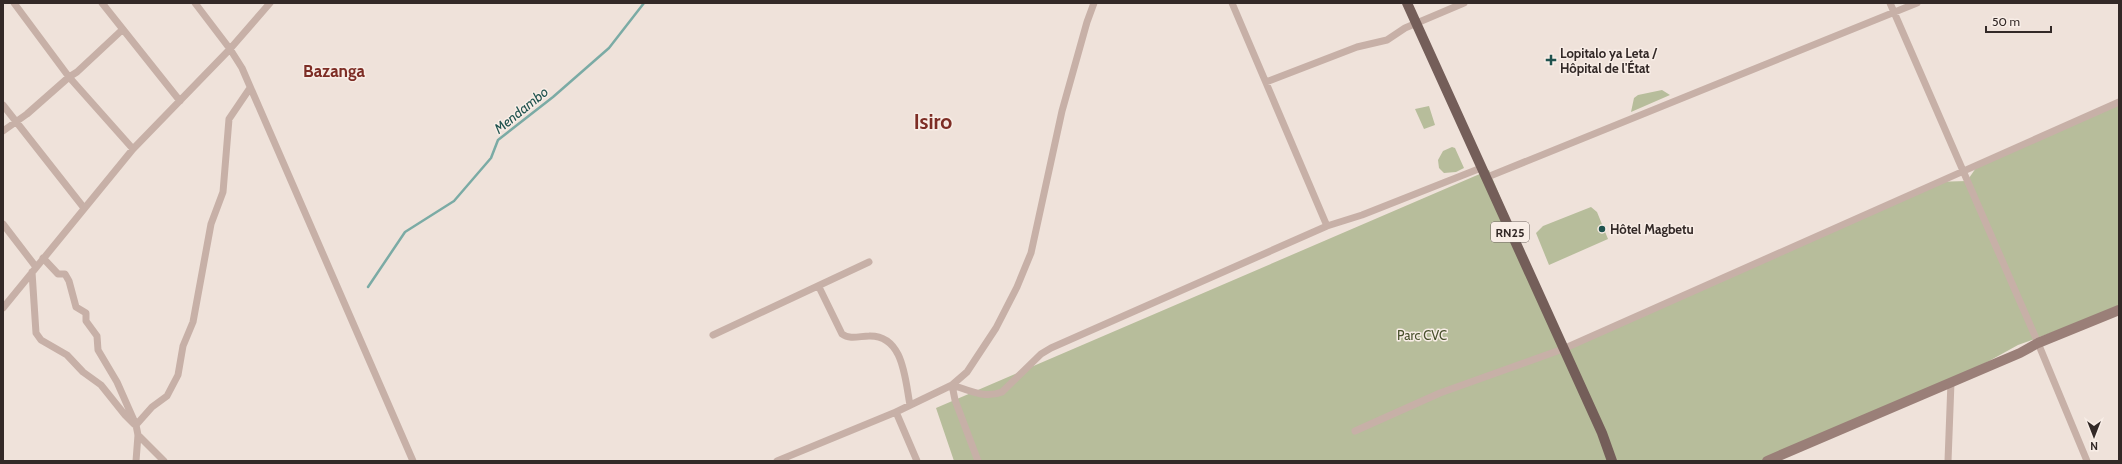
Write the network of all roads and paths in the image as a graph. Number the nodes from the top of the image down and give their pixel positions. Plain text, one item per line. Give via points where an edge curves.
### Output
1 (14, 3) edge
2 (195, 3) edge
3 (270, 3) edge
4 (1094, 3) edge
5 (1232, 3) edge
6 (1407, 3) edge
7 (1464, 3) edge
8 (1890, 3) edge
9 (1917, 3) edge
10 (105, 4) edge
11 (1894, 12) junction
12 (1416, 24) junction
13 (122, 30) junction
14 (230, 49) junction
15 (69, 77) junction
16 (1266, 82) junction
17 (250, 88) junction
18 (180, 101) junction
19 (2119, 102) edge
20 (3, 105) edge
21 (16, 122) junction
22 (3, 131) edge
23 (133, 149) junction
24 (1481, 168) junction
25 (1963, 172) junction
26 (1485, 178) junction
27 (84, 208) junction
28 (3, 224) edge
29 (1327, 226) junction
30 (43, 258) junction
31 (870, 262) dead end
32 (34, 269) junction
33 (819, 287) junction
34 (3, 308) edge
35 (2119, 310) edge
36 (712, 335) dead end
37 (2038, 343) junction
38 (1563, 349) junction
39 (1951, 382) junction
40 (952, 385) junction
41 (910, 405) junction
42 (896, 412) junction
43 (136, 425) junction
44 (1355, 430) dead end
45 (138, 435) junction
46 (136, 461) edge
47 (164, 461) edge
48 (413, 461) edge
49 (777, 461) edge
50 (917, 461) edge
51 (978, 461) edge
52 (1612, 461) edge
53 (1767, 461) edge
54 (1948, 461) edge
55 (2087, 461) edge

1 - 15 street
2 - 14 street
3 - 14 street
4 - 40 street via 1062,111 1031,253 985,346 967,372
5 - 16 street
6 - 12 main road, RN25
7 - 12 street
8 - 11 street
9 - 11 street
10 - 13 street
11 - 25 street
11 - 26 street
12 - 16 street via 1387,40 1357,47
12 - 24 main road, RN25
13 - 15 street
13 - 18 street
14 - 17 street
14 - 18 street
15 - 21 street
15 - 23 street
16 - 29 street
17 - 43 street via 229,119 223,192 211,224 193,322 183,346 178,375 167,396 152,407
17 - 48 street
18 - 23 street
19 - 25 street
20 - 21 street
21 - 22 street
21 - 27 street
23 - 27 street
24 - 26 main road, RN25
24 - 29 street via 1362,215
25 - 37 street
25 - 38 street
26 - 38 main road, RN25
27 - 30 street
28 - 32 street
29 - 40 street via 1051,348 1041,354 1002,392 994,395 982,394
30 - 32 street
30 - 43 street via 58,274 65,274 70,281 76,307 86,312 86,321 96,336 98,350 117,382
31 - 33 street
32 - 34 street
32 - 43 street via 36,333 41,340 67,356 83,372 101,384
33 - 36 street
33 - 41 street via 842,334 851,338 880,337 895,348 900,359
35 - 37 main road
37 - 39 main road
37 - 55 street
38 - 44 street via 1440,393
38 - 52 main road, RN25 via 1602,432
39 - 53 main road
39 - 54 street
40 - 41 street
40 - 51 street via 955,400
41 - 42 street
42 - 49 street
42 - 50 street
43 - 45 street
45 - 46 street
45 - 47 street

